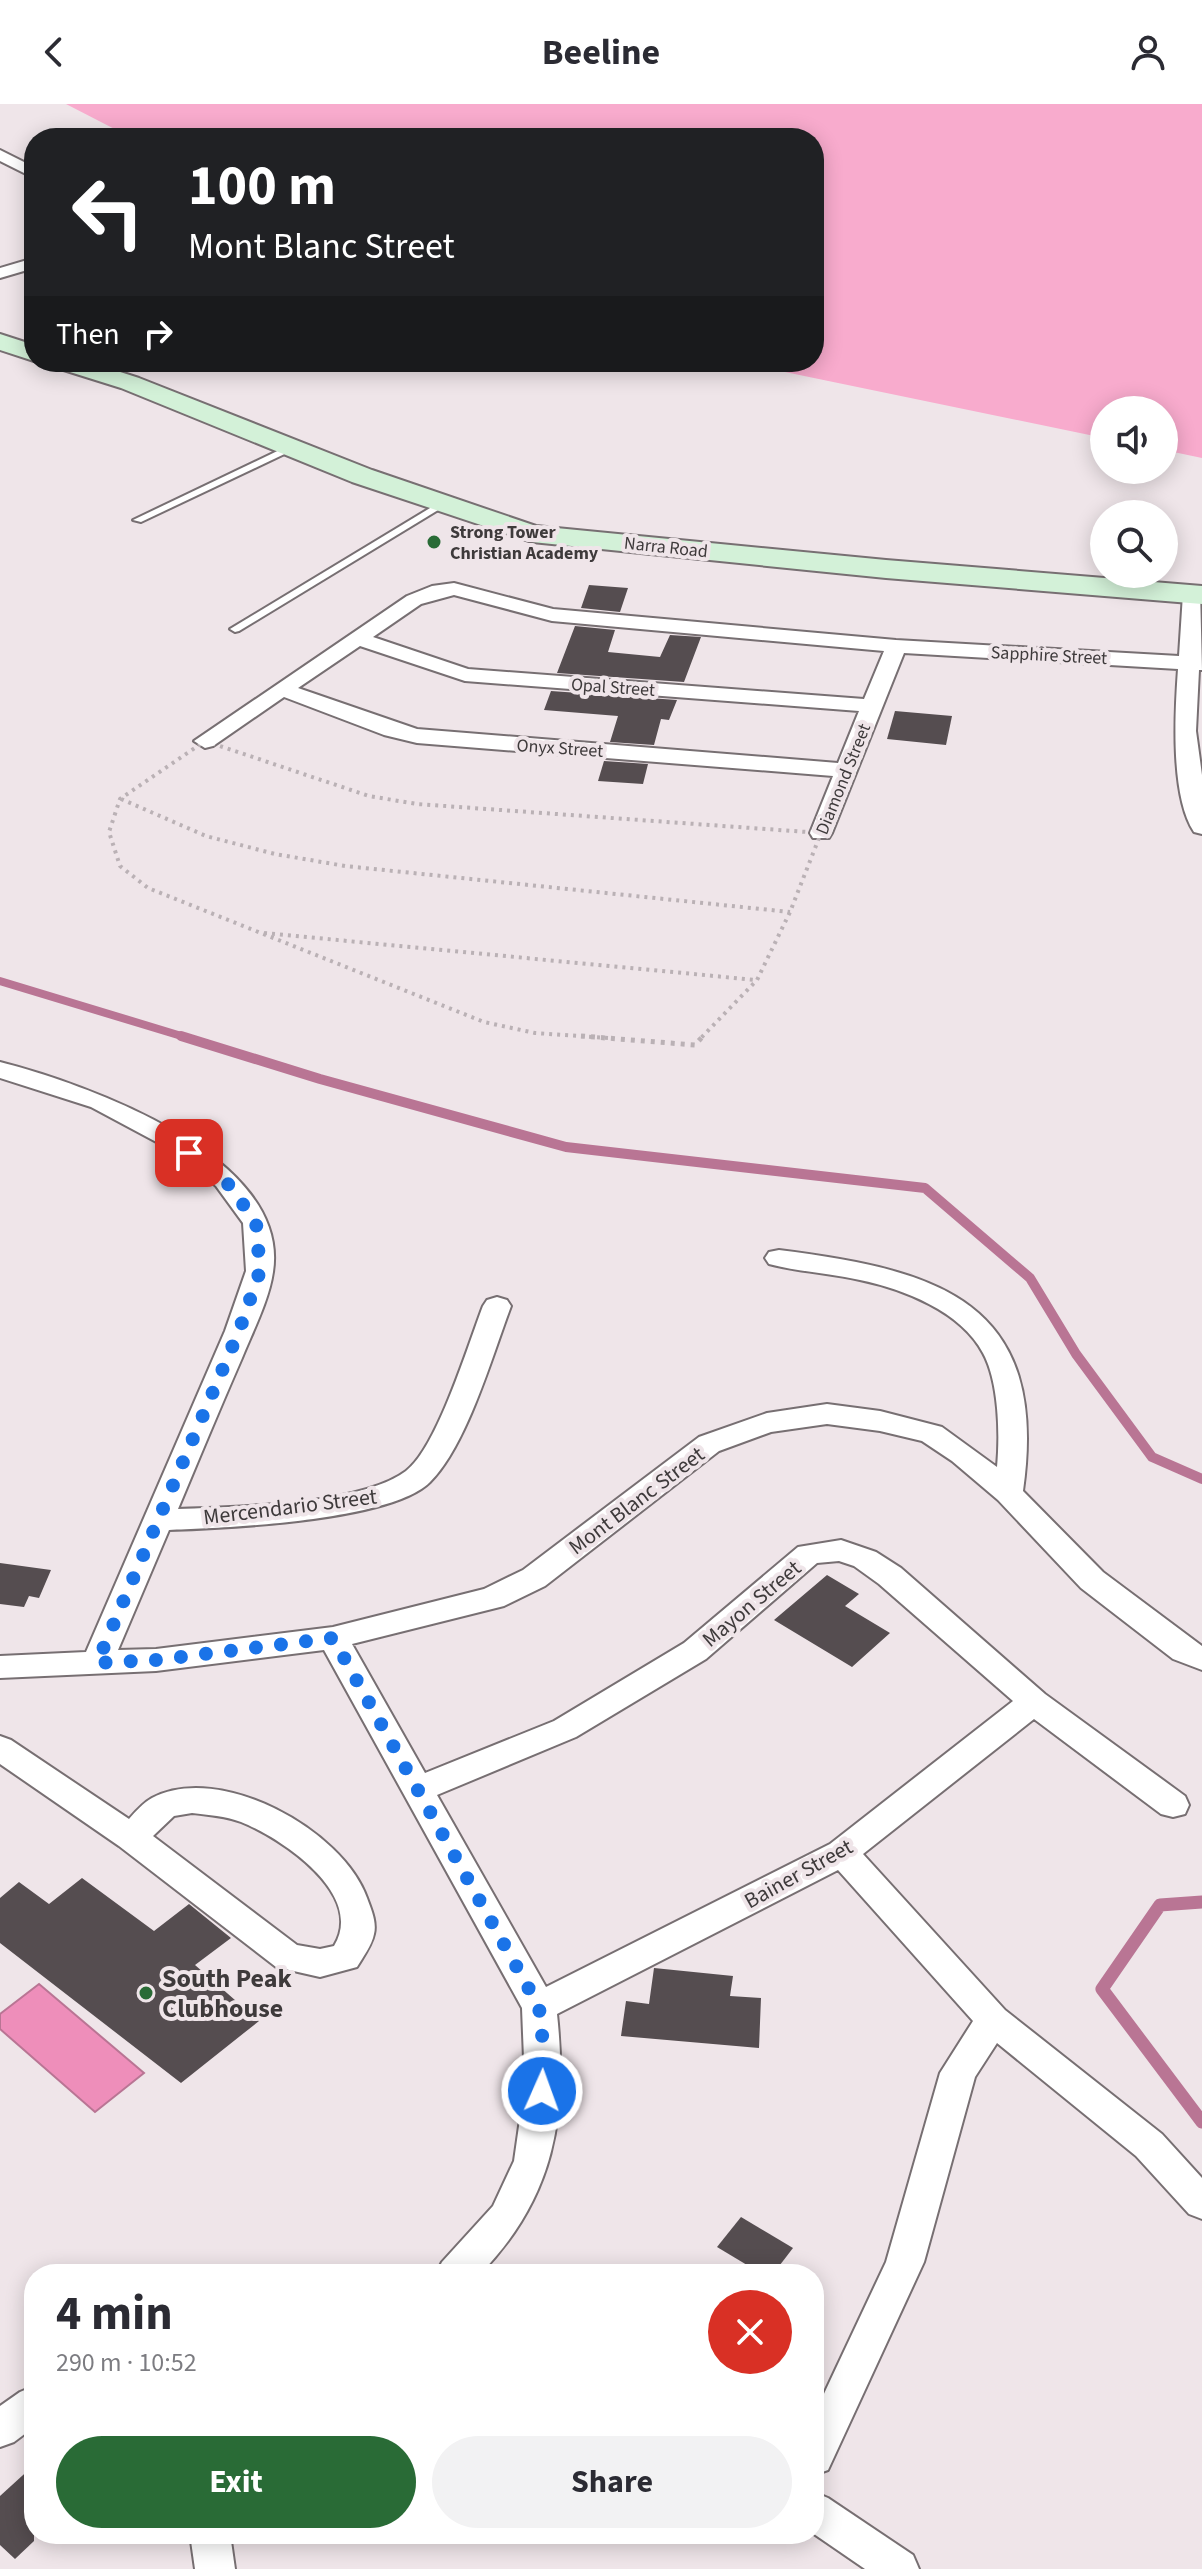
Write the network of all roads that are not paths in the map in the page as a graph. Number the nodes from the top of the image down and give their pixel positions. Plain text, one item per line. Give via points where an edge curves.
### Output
1 (0, 155) edge
2 (24, 168) edge
3 (24, 266) edge
4 (0, 273) edge
5 (0, 342) edge
6 (24, 350) edge
7 (95, 372) edge
8 (292, 447) junction
9 (443, 504) junction
10 (138, 520) dead end
11 (1197, 594) edge
12 (235, 629) dead end
13 (359, 639) junction
14 (896, 646) junction
15 (1195, 664) edge
16 (281, 689) junction
17 (872, 706) junction
18 (1193, 732) edge
19 (205, 741) road end
20 (847, 770) junction
21 (1198, 798) edge
22 (1202, 827) edge
23 (821, 833) road end
24 (0, 1070) edge
25 (779, 1258) dead end
26 (497, 1306) dead end
27 (1008, 1493) junction
28 (159, 1520) junction
29 (333, 1638) junction
30 (1202, 1659) edge
31 (97, 1663) junction
32 (0, 1667) edge
33 (1034, 1702) junction
34 (0, 1748) edge
35 (418, 1789) junction
36 (1173, 1805) dead end
37 (131, 1837) junction
38 (842, 1853) junction
39 (539, 2007) junction
40 (993, 2020) junction
41 (1202, 2203) edge
42 (464, 2264) edge
43 (24, 2411) edge
44 (0, 2429) edge
45 (824, 2436) edge
46 (824, 2518) edge
47 (211, 2544) edge
48 (215, 2569) edge
49 (899, 2569) edge

1 - 2 street
3 - 4 street
5 - 6 street
7 - 8 street, Narra Road
8 - 9 street, Narra Road
8 - 10 lane
9 - 11 street, Narra Road via 532,534
9 - 12 lane
11 - 15 street
13 - 14 street, Sapphire Street via 424,595 454,589 552,615
13 - 16 street, Sapphire Street
13 - 17 street, Opal Street via 465,675
14 - 15 street, Sapphire Street
14 - 17 street, Diamond Street
15 - 18 street
16 - 19 street, Sapphire Street
16 - 20 street, Onyx Street via 417,736
17 - 20 street, Diamond Street
18 - 21 street
20 - 23 street, Diamond Street
21 - 22 street
24 - 28 street via 100,1102 171,1139 225,1180 256,1222 260,1271
25 - 27 street via 905,1282 965,1315 996,1349 1009,1391 1015,1433
26 - 28 street, Mercendario Street via 437,1452 418,1477 386,1494 345,1503 227,1518
27 - 29 street, Mont Blanc Street via 932,1434 827,1414 767,1423 709,1444 534,1578 493,1598
27 - 30 street, Mont Blanc Street via 1092,1580 1184,1651
28 - 31 street
29 - 31 street, Mont Blanc Street
29 - 35 street
31 - 32 street, Mont Blanc Street
33 - 35 street, Mayon Street via 865,1559 841,1550 809,1554 695,1651 565,1729
33 - 36 street, Mayon Street
33 - 38 street, Bainer Street
34 - 37 street
35 - 39 street
37 - 37 street via 288,1957 320,1963 345,1957 358,1933 353,1902 332,1863 293,1832 242,1810 192,1800 165,1805
38 - 39 street, Bainer Street
38 - 40 street
39 - 42 street via 545,2062 536,2148 512,2208
40 - 41 street via 1149,2145
40 - 45 street via 958,2073 905,2262
43 - 44 street
46 - 49 street
47 - 48 street

